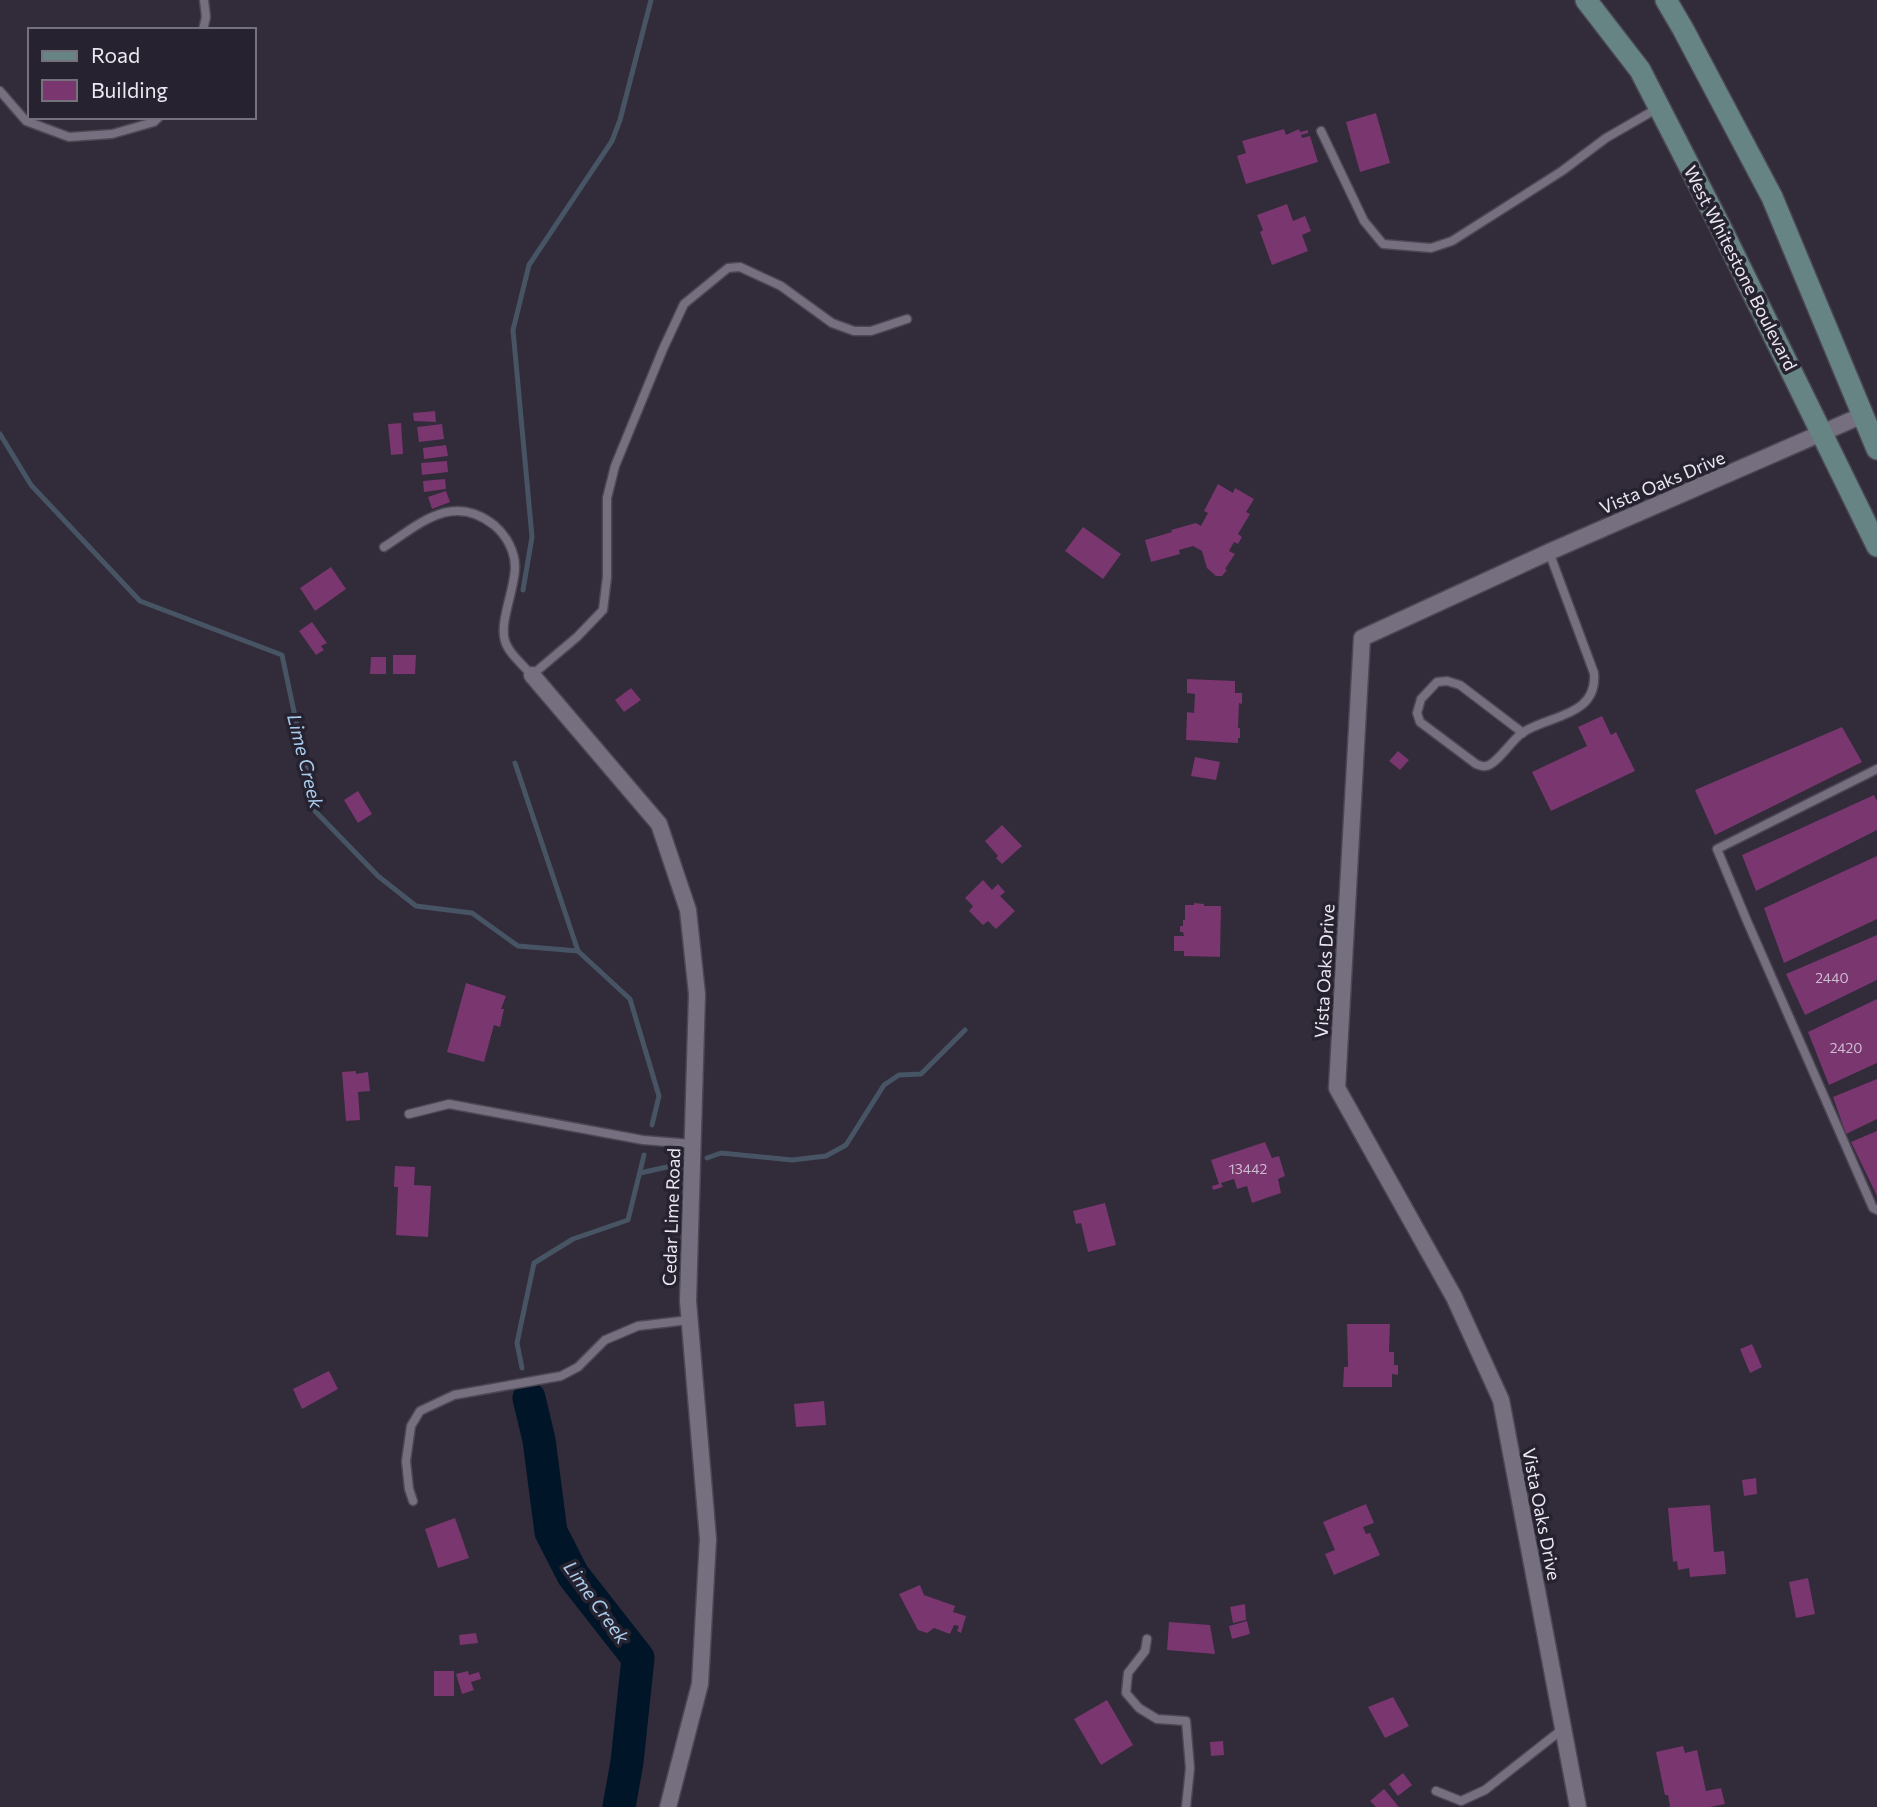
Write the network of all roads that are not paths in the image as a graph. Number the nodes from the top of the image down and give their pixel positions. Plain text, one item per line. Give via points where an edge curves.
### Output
1 (204, 0) edge
2 (1586, 0) edge
3 (1666, 0) edge
4 (203, 28) edge
5 (0, 91) edge
6 (1660, 107) junction
7 (157, 119) edge
8 (1321, 131) dead end
9 (907, 319) dead end
10 (1863, 415) junction
11 (1823, 433) junction
12 (1877, 449) edge
13 (1877, 546) edge
14 (384, 547) dead end
15 (1549, 552) junction
16 (532, 675) junction
17 (1523, 733) junction
18 (1877, 769) edge
19 (409, 1114) dead end
20 (692, 1144) junction
21 (1877, 1210) edge
22 (690, 1320) junction
23 (413, 1501) dead end
24 (1147, 1639) dead end
25 (1564, 1728) junction
26 (1436, 1791) dead end
27 (668, 1807) edge
28 (1186, 1807) edge
29 (1578, 1807) edge

1 - 4 lane
2 - 6 main road, West Whitestone Boulevard via 1640,70
3 - 10 main road via 1772,197
5 - 7 lane via 26,121 69,137 112,134
6 - 8 lane via 1452,241 1431,248 1382,244 1364,221
6 - 11 main road, West Whitestone Boulevard
9 - 16 lane via 871,331 854,331 832,323 781,286 740,267 728,268 684,304 607,498 603,610
10 - 11 street, Vista Oaks Drive
10 - 12 main road
11 - 13 main road, West Whitestone Boulevard
11 - 15 street, Vista Oaks Drive
14 - 16 lane via 446,511 474,514 503,533 515,565 505,642
15 - 17 lane via 1595,683 1591,696 1578,709
15 - 25 street, Vista Oaks Drive via 1363,638 1337,1088 1454,1297 1501,1400
16 - 20 street, Cedar Lime Road via 659,824 688,910 697,994
17 - 17 lane via 1485,767 1420,722 1417,713 1421,698 1437,682 1447,681 1460,685
18 - 21 lane via 1717,849
19 - 20 lane via 449,1104 643,1140
20 - 22 street, Cedar Lime Road
22 - 23 lane via 627,1330 605,1340 561,1377 454,1395 421,1411 411,1426 406,1461
22 - 27 street, Cedar Lime Road via 708,1539 700,1684
24 - 28 lane via 1145,1651 1128,1673 1126,1693 1157,1719 1186,1721 1190,1768
25 - 26 lane via 1485,1790 1461,1801
25 - 29 street, Vista Oaks Drive

